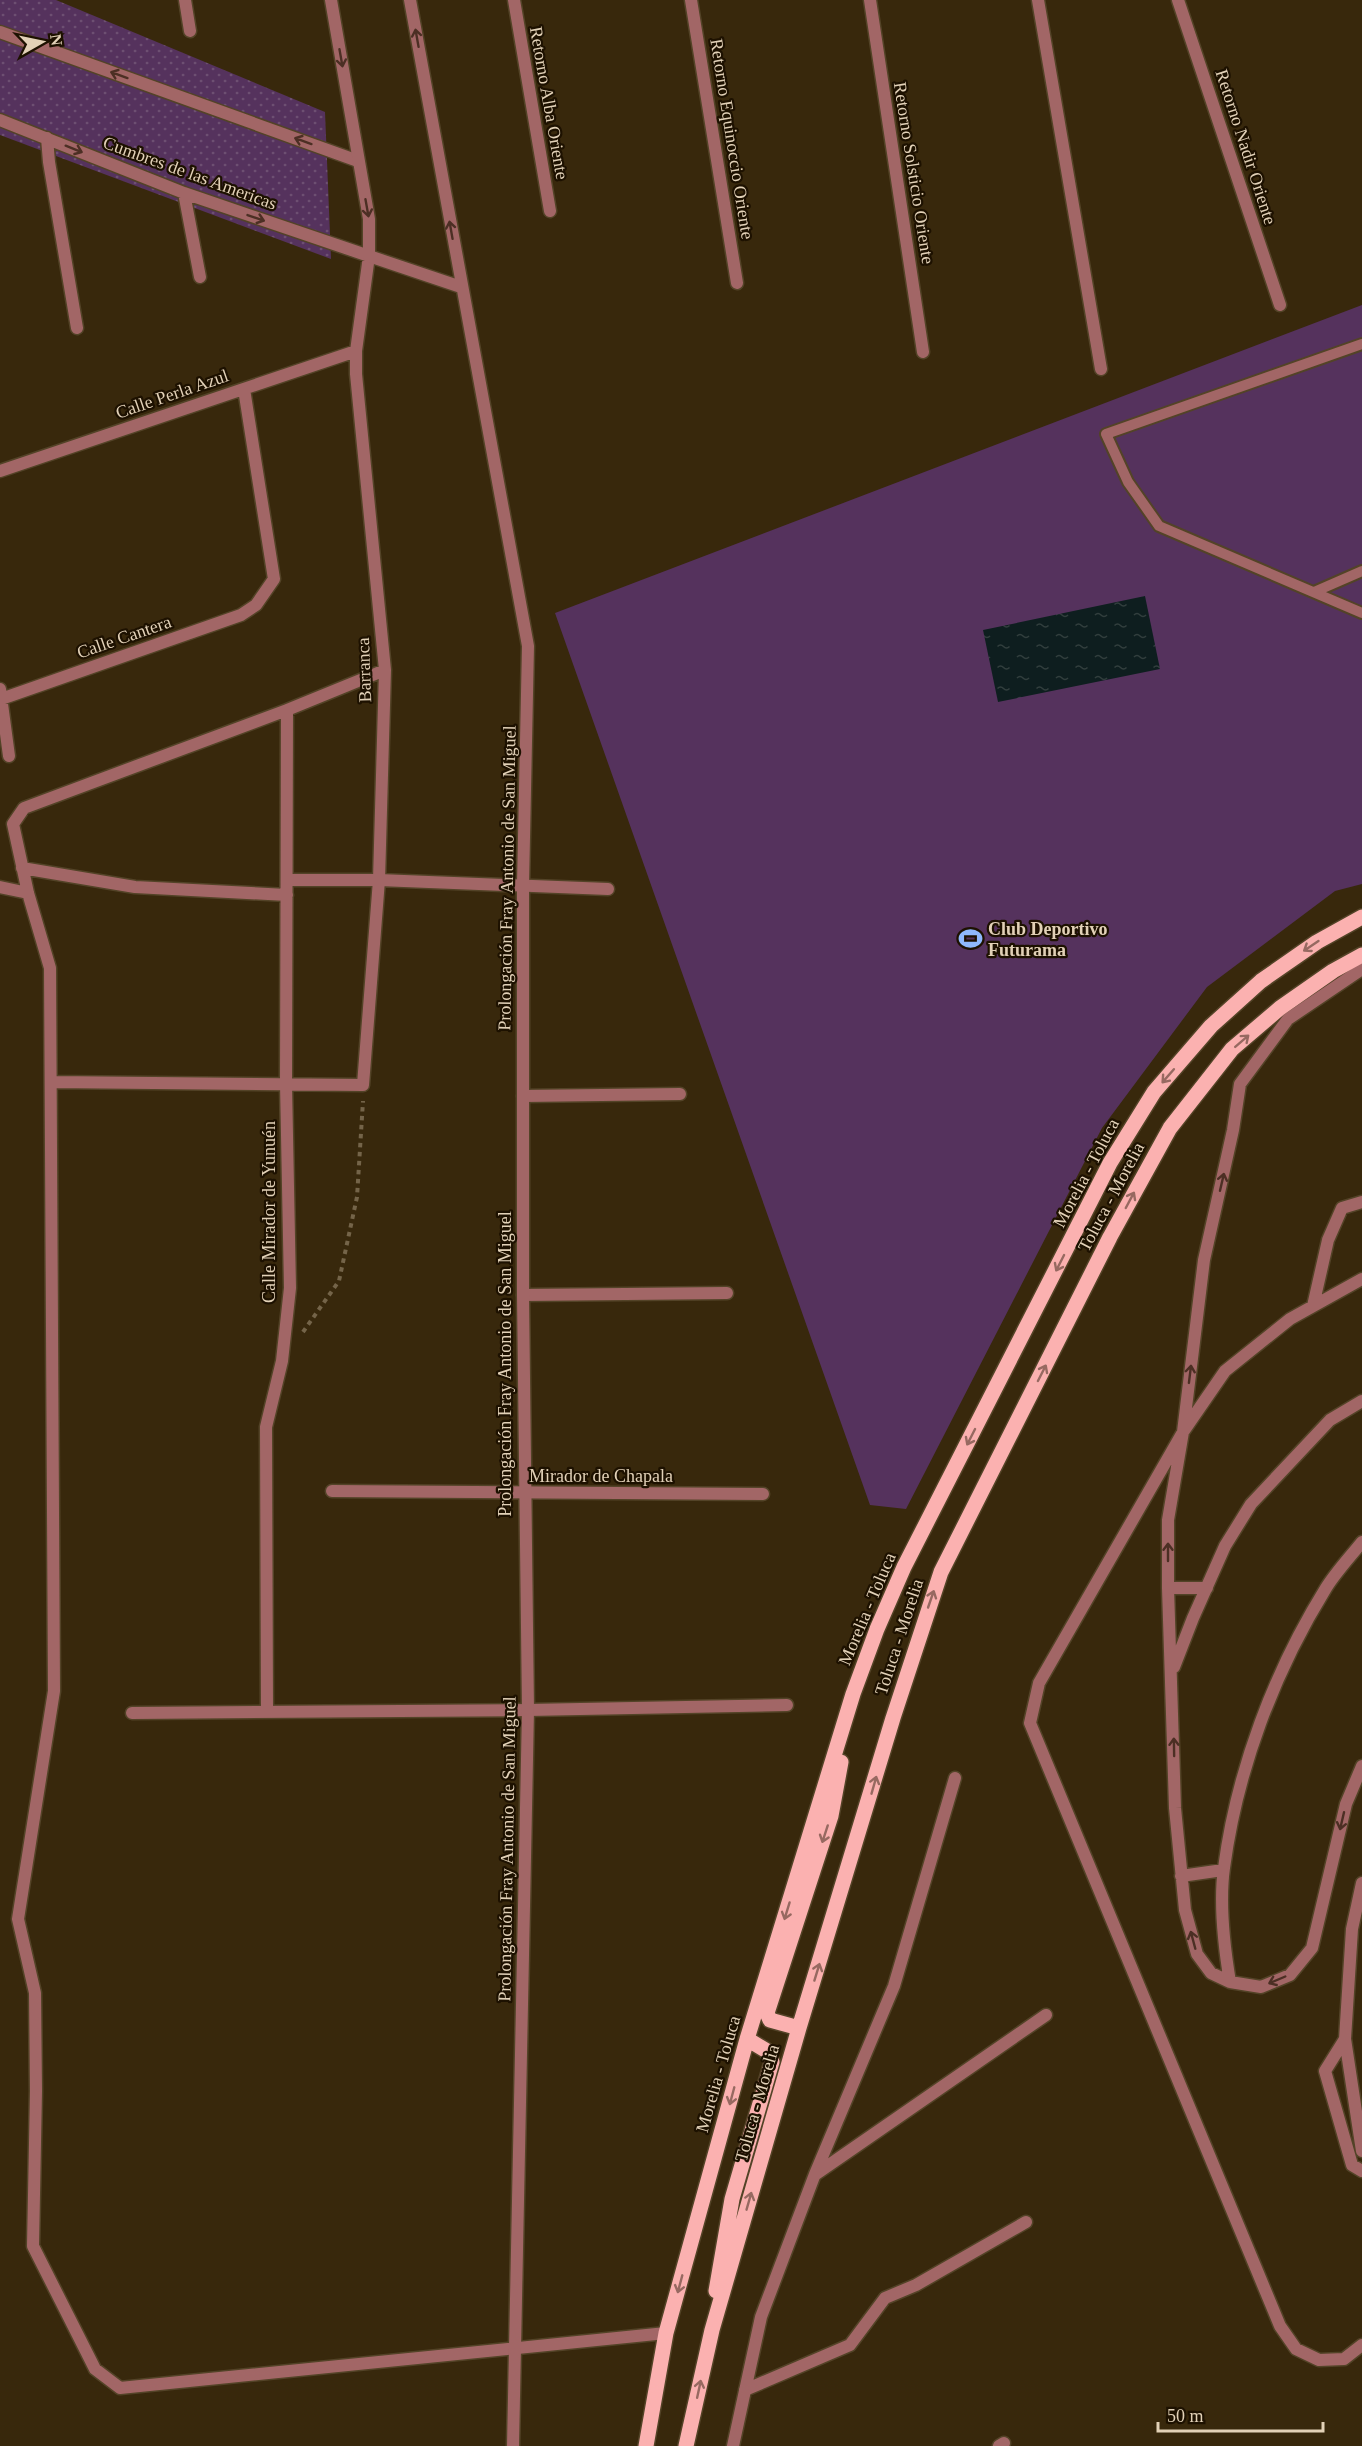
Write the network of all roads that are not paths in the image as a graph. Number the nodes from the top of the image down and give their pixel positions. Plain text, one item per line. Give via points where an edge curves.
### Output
1 (185, 0) edge
2 (331, 0) edge
3 (410, 0) edge
4 (514, 0) edge
5 (691, 0) edge
6 (870, 0) edge
7 (1038, 0) edge
8 (1178, 0) edge
9 (190, 31) dead end
10 (0, 32) edge
11 (0, 120) edge
12 (47, 138) junction
13 (358, 161) junction
14 (184, 193) junction
15 (550, 211) dead end
16 (369, 256) junction
17 (200, 277) dead end
18 (737, 283) dead end
19 (461, 287) junction
20 (1280, 304) dead end
21 (77, 328) dead end
22 (1362, 344) edge
23 (356, 351) junction
24 (923, 352) dead end
25 (1101, 369) dead end
26 (244, 389) junction
27 (0, 471) edge
28 (1362, 572) edge
29 (1314, 592) junction
30 (1362, 613) edge
31 (385, 670) junction
32 (1, 694) edge
33 (287, 710) junction
34 (9, 756) dead end
35 (22, 868) junction
36 (288, 880) junction
37 (379, 880) junction
38 (524, 885) junction
39 (0, 888) edge
40 (608, 889) dead end
41 (28, 893) junction
42 (287, 895) junction
43 (1362, 917) edge
44 (1362, 955) edge
45 (1362, 969) edge
46 (51, 1082) junction
47 (286, 1084) junction
48 (680, 1094) dead end
49 (523, 1096) junction
50 (1362, 1202) edge
51 (1362, 1279) edge
52 (727, 1293) dead end
53 (523, 1296) junction
54 (1313, 1306) junction
55 (1362, 1401) edge
56 (1183, 1432) junction
57 (332, 1491) dead end
58 (523, 1494) junction
59 (763, 1494) dead end
60 (1362, 1542) edge
61 (1168, 1588) junction
62 (1207, 1588) junction
63 (1172, 1671) junction
64 (853, 1694) junction
65 (787, 1705) dead end
66 (528, 1710) junction
67 (267, 1711) junction
68 (132, 1713) dead end
69 (1362, 1766) edge
70 (955, 1778) dead end
71 (1223, 1870) junction
72 (1181, 1876) junction
73 (1362, 1883) edge
74 (1230, 1982) junction
75 (1046, 2015) dead end
76 (800, 2028) junction
77 (747, 2039) junction
78 (1345, 2039) junction
79 (1362, 2151) edge
80 (1362, 2171) edge
81 (814, 2174) junction
82 (1026, 2222) dead end
83 (712, 2330) junction
84 (666, 2333) junction
85 (1362, 2345) edge
86 (516, 2348) junction
87 (745, 2390) junction
88 (513, 2446) edge
89 (646, 2446) edge
90 (686, 2446) edge
91 (734, 2446) edge

1 - 9 street
2 -> 13 street, Barranca
19 -> 3 street, Prolongación Fray Antonio de San Miguel
4 - 15 street, Retorno Alba Oriente
5 - 18 street, Retorno Equinoccio Oriente
6 - 24 street, Retorno Solsticio Oriente
7 - 25 street
8 - 20 street, Retorno Nadir Oriente
13 -> 10 street
11 - 12 street, Cumbres de las Americas
12 -> 14 street, Cumbres de las Americas
12 - 21 street
13 -> 16 street, Barranca via 369,219
14 -> 16 street, Cumbres de las Americas
14 - 17 street
16 - 19 street, Cumbres de las Americas
16 - 23 street, Barranca
19 - 38 street, Prolongación Fray Antonio de San Miguel via 528,646
22 - 29 lane via 1106,434 1128,482 1158,526
23 - 26 street, Calle Perla Azul
23 - 31 street, Barranca
26 - 27 street, Calle Perla Azul
26 - 32 street, Calle Cantera via 274,579 256,605 241,615
28 - 29 lane
29 - 30 lane
31 - 33 street
31 - 37 street, Barranca
32 - 34 street
33 - 35 street via 24,808 13,824
33 - 36 street, Calle Mirador de Yunuén
35 - 41 street
35 - 42 street via 135,886
36 - 37 street
36 - 42 street, Calle Mirador de Yunuén
37 - 38 street
37 - 47 street, Barranca via 363,1085
38 - 40 street
38 - 49 street, Prolongación Fray Antonio de San Miguel
39 - 41 street
41 - 46 street via 50,968
42 - 47 street, Calle Mirador de Yunuén
43 -> 64 main road, Morelia - Toluca via 1261,981 1211,1026 1155,1092 1110,1164 904,1567
76 -> 44 main road, Toluca - Morelia via 941,1572 1135,1191 1170,1128 1232,1049 1280,1008
56 -> 45 street via 1204,1260 1240,1084 1288,1019
46 - 47 street
46 - 86 street via 54,1691 18,1919 35,1993 33,2246 95,2369 120,2388
47 - 67 street, Calle Mirador de Yunuén via 290,1288 282,1361 266,1427
48 - 49 street
49 - 53 street, Prolongación Fray Antonio de San Miguel
50 - 54 street via 1342,1208 1328,1240
51 - 54 street
52 - 53 street
53 - 58 street, Prolongación Fray Antonio de San Miguel
54 - 56 street via 1290,1319 1225,1371
55 - 62 street via 1330,1420 1251,1504 1225,1546
61 -> 56 street via 1168,1520
56 - 85 street via 1039,1683 1030,1723 1280,2326 1296,2349 1319,2360 1344,2359
57 - 58 street, Mirador de Chapala
58 - 59 street, Mirador de Chapala
58 - 66 street, Prolongación Fray Antonio de San Miguel
60 - 71 street via 1326,1587 1277,1680 1241,1778
61 - 62 street
61 - 63 street
62 - 63 street
72 -> 63 street via 1175,1808
64 -> 76 main road via 831,1816 767,2013 770,2020
64 -> 77 main road, Morelia - Toluca
65 - 66 street
66 - 67 street
66 - 86 street, Prolongación Fray Antonio de San Miguel
67 - 68 street
69 -> 74 street via 1347,1804 1312,1948 1290,1975 1262,1987
70 - 81 street via 894,1986
71 - 72 street
71 - 74 street via 1223,1945
74 -> 72 street via 1211,1973 1197,1954 1185,1911
73 - 78 street via 1352,1929
75 - 81 street
83 -> 76 main road, Toluca - Morelia
77 - 83 main road via 766,2051 772,2062 732,2199 718,2267
77 -> 84 main road, Morelia - Toluca
78 - 79 street
78 - 80 street via 1325,2071 1352,2165
81 - 87 street via 760,2317
82 - 87 street via 916,2285 885,2298 850,2344
90 -> 83 main road, Toluca - Morelia
84 - 86 street
84 - 89 main road, Morelia - Toluca
86 - 88 street, Prolongación Fray Antonio de San Miguel
87 - 91 street

